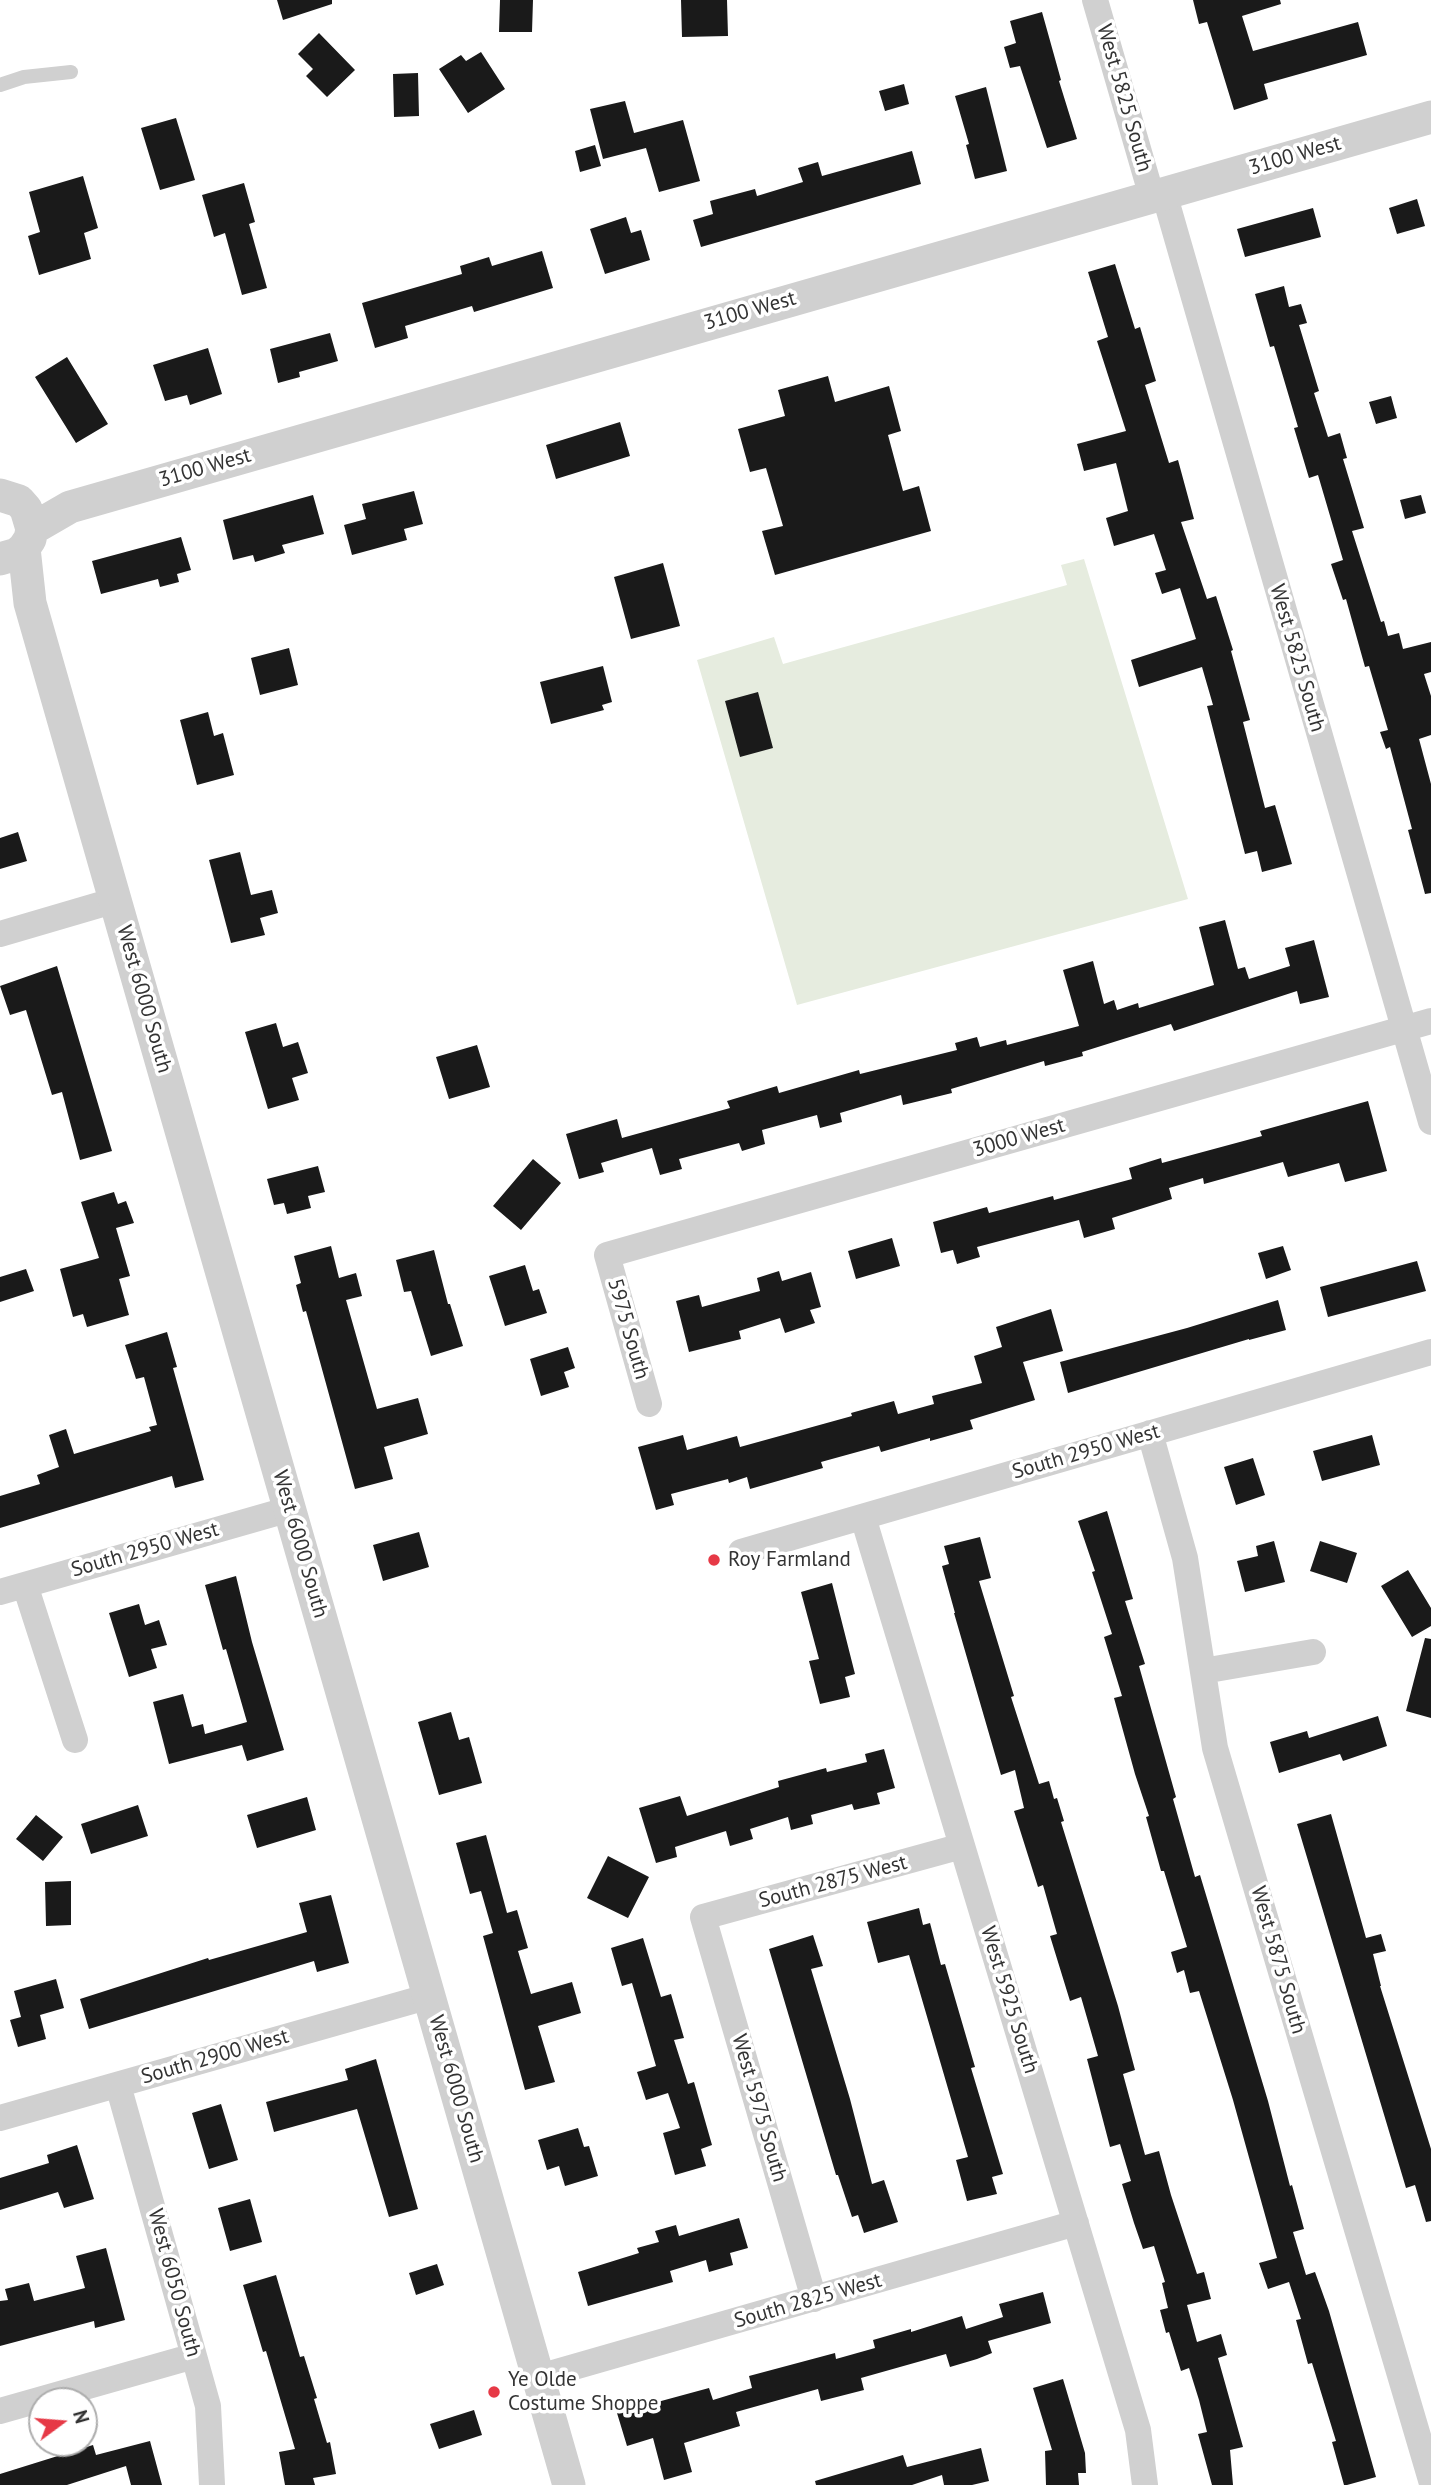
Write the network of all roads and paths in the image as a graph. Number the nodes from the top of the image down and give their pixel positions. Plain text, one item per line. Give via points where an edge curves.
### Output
1 (1095, 0) edge
2 (71, 72) dead end
3 (0, 85) edge
4 (1431, 117) edge
5 (1158, 195) junction
6 (12, 521) edge
7 (116, 901) junction
8 (0, 934) edge
9 (1431, 1021) edge
10 (1404, 1029) junction
11 (1431, 1122) edge
12 (607, 1255) joint
13 (1431, 1352) edge
14 (649, 1404) dead end
15 (1150, 1433) junction
16 (290, 1509) junction
17 (863, 1517) junction
18 (741, 1552) dead end
19 (13, 1589) edge
20 (1313, 1652) dead end
21 (1203, 1671) junction
22 (75, 1740) dead end
23 (962, 1846) junction
24 (704, 1917) joint
25 (430, 1996) junction
26 (118, 2085) junction
27 (0, 2118) edge
28 (1076, 2223) junction
29 (814, 2299) junction
30 (194, 2356) junction
31 (539, 2377) junction
32 (0, 2411) edge
33 (1431, 2480) edge
34 (212, 2485) edge
35 (569, 2485) edge
36 (1145, 2485) edge

1 - 5 street, West 5825 South
2 - 3 lane via 23,77
4 - 5 street, 3100 West
5 - 6 street, 3100 West
5 - 10 street, West 5825 South
6 - 7 street, West 6000 South via 30,603
7 - 8 street
7 - 16 street, West 6000 South
9 - 10 street, 3000 West
10 - 11 street, West 5825 South
10 - 12 street, 3000 West
12 - 14 street, 5975 South
13 - 15 street, South 2950 West
15 - 17 street, South 2950 West
15 - 21 street, West 5875 South via 1185,1559
16 - 19 street, South 2950 West
16 - 25 street, West 6000 South
17 - 18 street, South 2950 West
17 - 23 street, West 5925 South
19 - 22 street
20 - 21 street
21 - 33 street, West 5875 South via 1215,1748
23 - 24 street, South 2875 West
23 - 28 street, West 5925 South
24 - 29 street, West 5975 South
25 - 26 street, South 2900 West
25 - 31 street, West 6000 South
26 - 27 street, South 2900 West
26 - 30 street, West 6050 South
28 - 29 street, South 2825 West
28 - 36 street, West 5925 South via 1138,2430
29 - 31 street, South 2825 West
30 - 32 street
30 - 34 street, West 6050 South via 208,2406
31 - 35 street, West 6000 South

